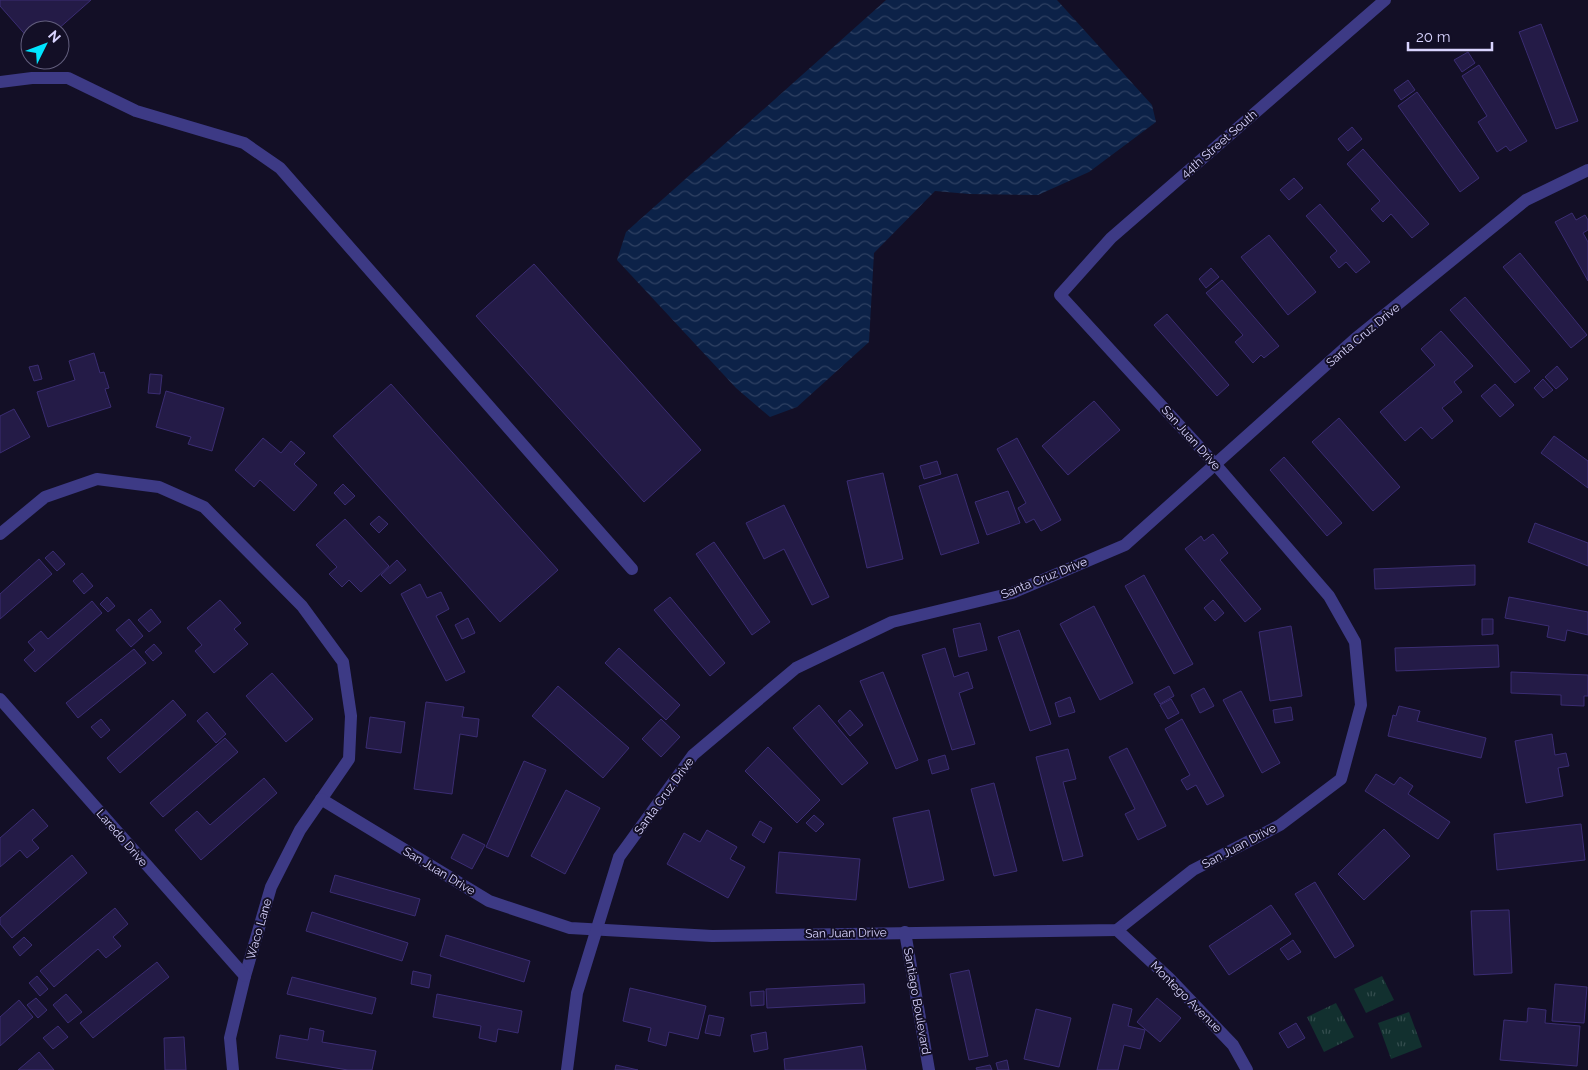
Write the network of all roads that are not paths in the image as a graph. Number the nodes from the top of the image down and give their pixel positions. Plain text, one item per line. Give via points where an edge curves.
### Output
1 (1385, 0) edge
2 (0, 82) edge
3 (1588, 170) edge
4 (1060, 295) joint
5 (1216, 464) junction
6 (0, 534) edge
7 (632, 569) dead end
8 (0, 699) edge
9 (321, 799) junction
10 (597, 930) junction
11 (1117, 930) junction
12 (905, 932) junction
13 (245, 976) junction
14 (233, 1070) edge
15 (567, 1070) edge
16 (929, 1070) edge
17 (1247, 1070) edge

1 - 4 street, 44th Street South via 1110,238
2 - 7 street via 68,78 136,111 244,143 280,168
3 - 5 street, Santa Cruz Drive via 1526,200 1355,339
4 - 5 street, San Juan Drive
5 - 10 street, Santa Cruz Drive via 1125,545 1012,593 892,622 796,668 693,756 619,857
5 - 11 street, San Juan Drive via 1329,596 1355,642 1361,705 1341,779 1280,825 1193,870
6 - 9 street via 45,497 97,479 159,487 204,506 302,606 343,662 351,716 349,760
8 - 13 street, Laredo Drive
9 - 10 street, San Juan Drive via 489,901 570,928
9 - 13 street, Waco Lane via 300,830 271,887
10 - 12 street, San Juan Drive via 712,936
10 - 15 street, Santa Cruz Drive via 577,993
11 - 12 street, San Juan Drive
11 - 17 street, Montego Avenue via 1170,979 1233,1045
12 - 16 street, Santiago Boulevard
13 - 14 street, Waco Lane via 230,1038

